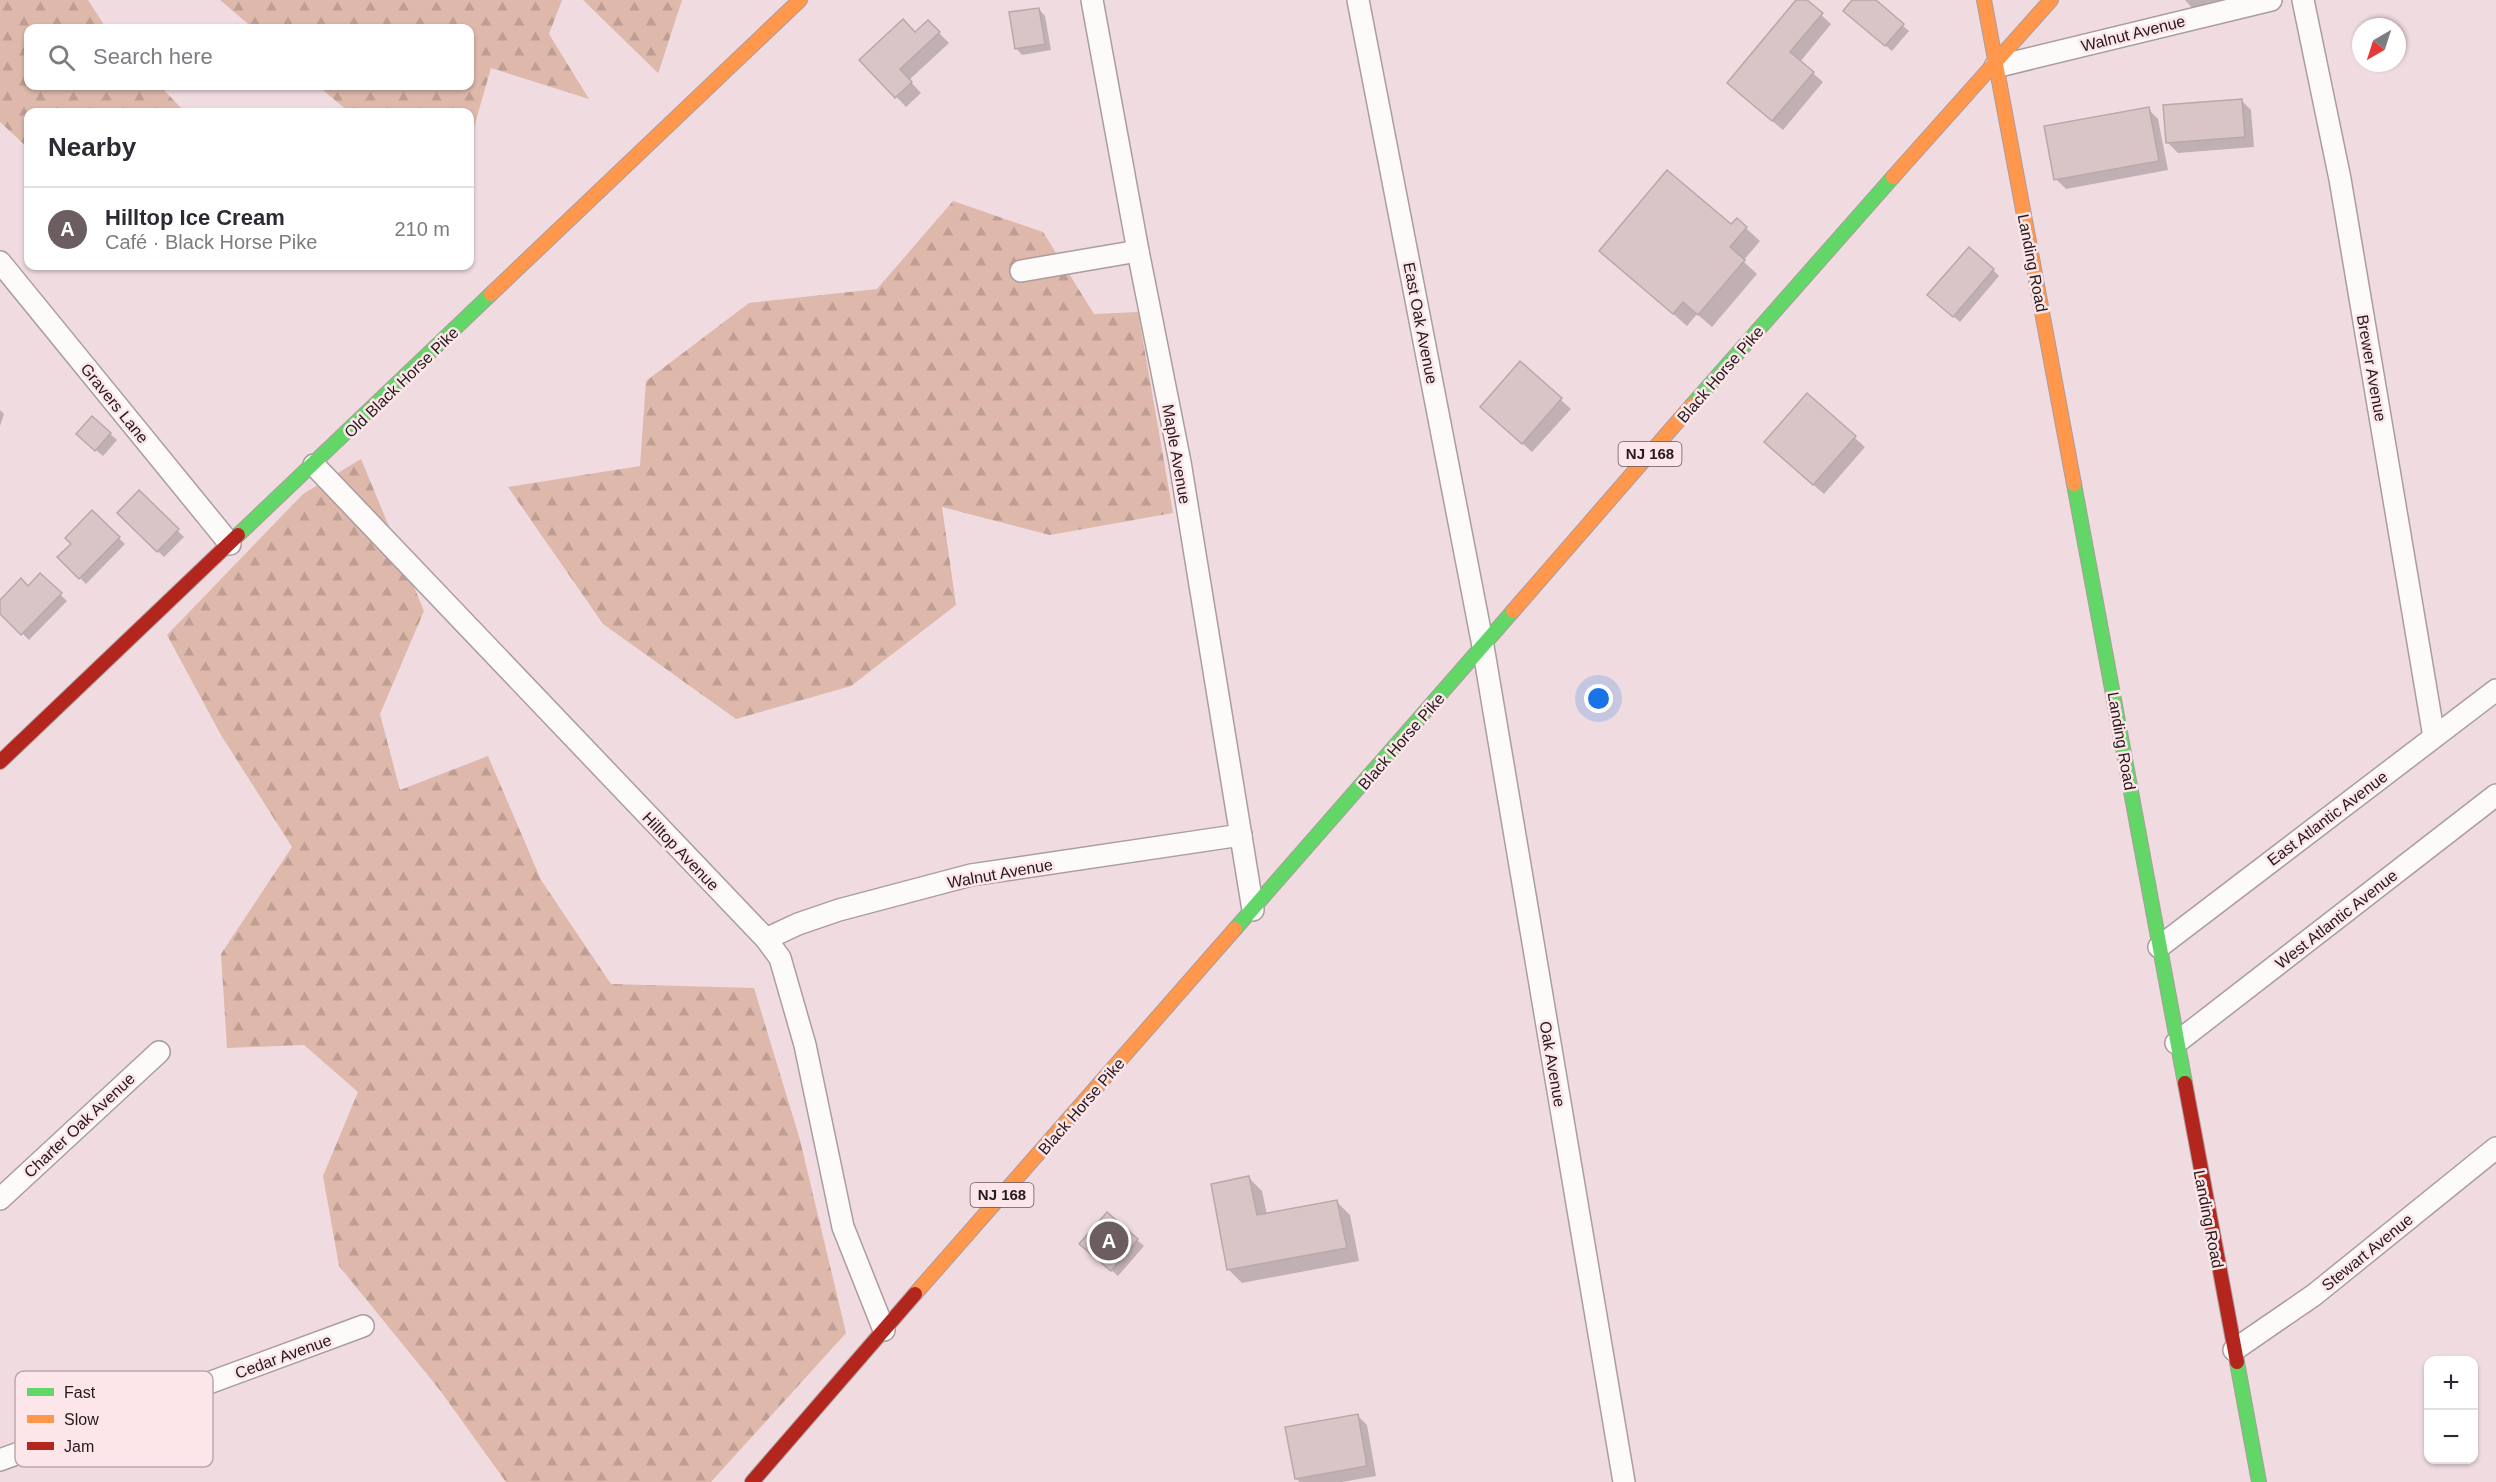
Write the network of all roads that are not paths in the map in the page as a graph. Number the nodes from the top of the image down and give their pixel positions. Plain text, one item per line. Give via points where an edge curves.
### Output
1 (800, 0) edge
2 (1092, 0) edge
3 (1358, 0) edge
4 (1984, 0) edge
5 (2051, 0) edge
6 (2271, 0) edge
7 (2303, 0) edge
8 (1995, 66) junction
9 (1138, 251) junction
10 (0, 262) edge
11 (1021, 271) dead end
12 (314, 465) junction
13 (230, 544) junction
14 (1483, 646) junction
15 (2496, 690) edge
16 (2434, 737) junction
17 (0, 762) edge
18 (2496, 795) edge
19 (1241, 835) junction
20 (1253, 910) junction
21 (766, 939) junction
22 (2159, 946) junction
23 (2176, 1043) junction
24 (159, 1052) dead end
25 (2496, 1148) edge
26 (0, 1199) edge
27 (363, 1326) dead end
28 (884, 1330) junction
29 (2234, 1350) junction
30 (213, 1381) edge
31 (15, 1454) edge
32 (0, 1460) edge
33 (752, 1482) edge
34 (1624, 1482) edge
35 (2259, 1482) edge

1 - 12 street, Old Black Horse Pike
2 - 9 street, Maple Avenue
3 - 14 street, East Oak Avenue
4 - 8 street, Landing Road
5 - 8 street, Black Horse Pike / NJ 168
6 - 8 street, Walnut Avenue
7 - 16 street, Brewer Avenue via 2340,179
8 - 14 street, Black Horse Pike / NJ 168 via 1814,265
8 - 22 street, Landing Road
9 - 11 street
9 - 19 street, Maple Avenue via 1180,462
10 - 13 street, Gravers Lane
12 - 13 street, Old Black Horse Pike
12 - 21 street, Hilltop Avenue
13 - 17 street, Old Black Horse Pike
14 - 20 street, Black Horse Pike / NJ 168
14 - 34 street, Oak Avenue
15 - 16 street, East Atlantic Avenue
16 - 22 street, East Atlantic Avenue
18 - 23 street, West Atlantic Avenue
19 - 20 street, Maple Avenue
19 - 21 street, Walnut Avenue via 971,875 839,910
20 - 28 street, Black Horse Pike / NJ 168
21 - 28 street, Hilltop Avenue via 780,958 805,1045 843,1227
22 - 23 street, Landing Road
23 - 29 street, Landing Road
24 - 26 street, Charter Oak Avenue
25 - 29 street, Stewart Avenue via 2314,1295
27 - 30 street, Cedar Avenue
28 - 33 street, Black Horse Pike / NJ 168
29 - 35 street, Landing Road
31 - 32 street, Cedar Avenue

